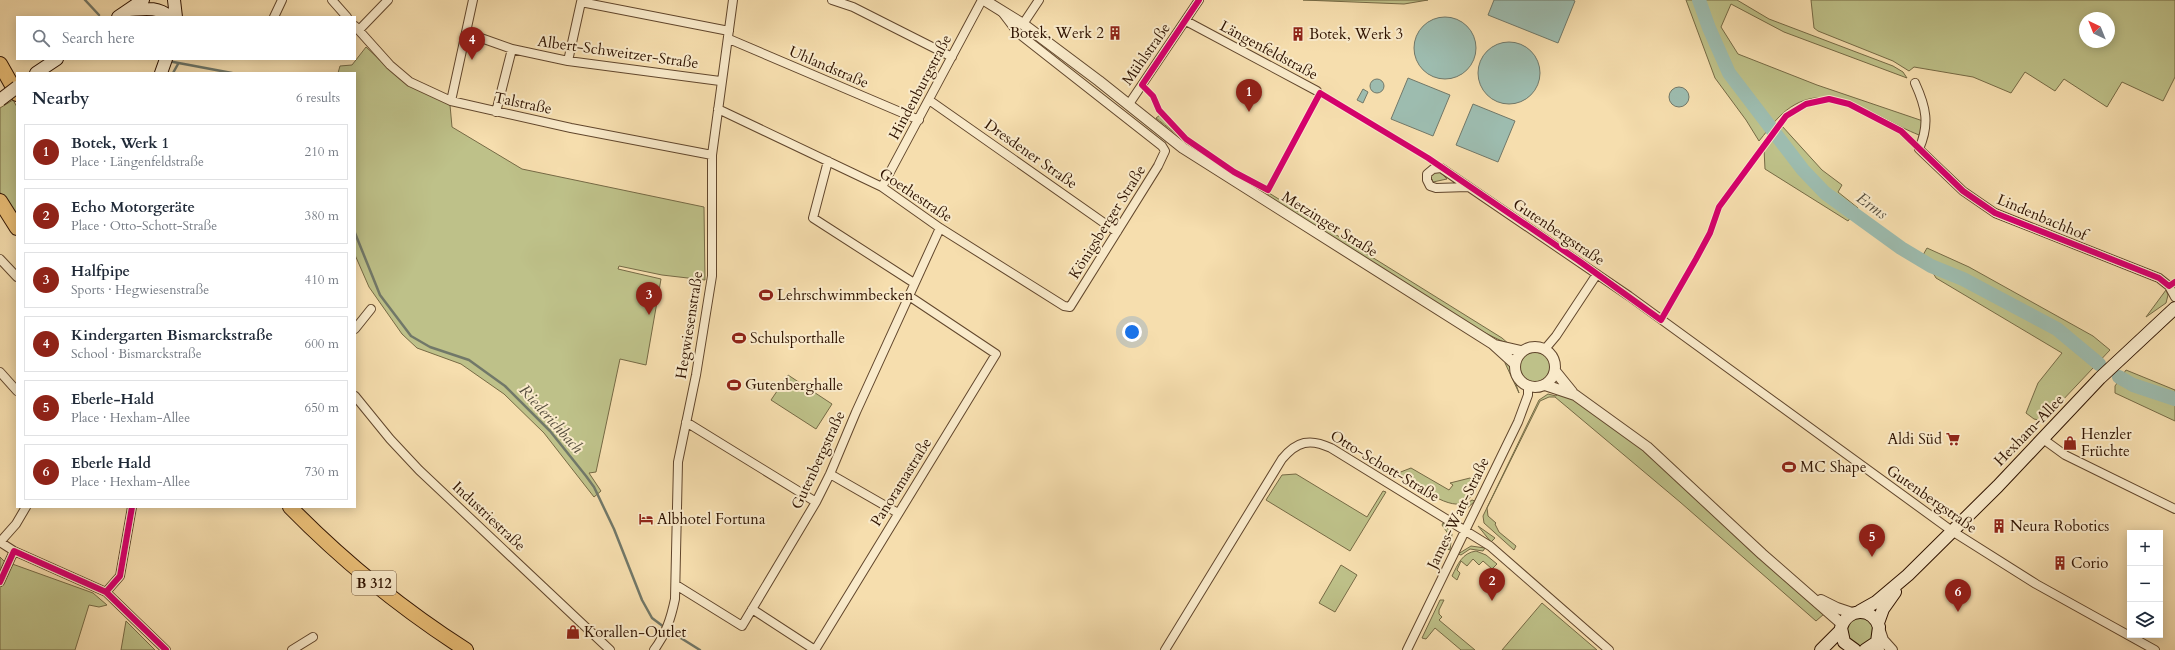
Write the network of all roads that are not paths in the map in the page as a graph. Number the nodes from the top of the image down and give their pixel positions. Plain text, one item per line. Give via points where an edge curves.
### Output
1 (143, 0) edge
2 (160, 0) edge
3 (174, 0) edge
4 (282, 0) edge
5 (332, 0) edge
6 (388, 0) edge
7 (473, 0) edge
8 (732, 0) edge
9 (832, 0) edge
10 (983, 0) edge
11 (1039, 0) edge
12 (1198, 1) edge
13 (1001, 9) junction
14 (128, 10) junction
15 (119, 16) edge
16 (168, 16) edge
17 (169, 16) edge
18 (176, 16) edge
19 (274, 16) edge
20 (346, 16) edge
21 (1186, 21) junction
22 (1023, 24) junction
23 (357, 28) edge
24 (729, 35) junction
25 (480, 38) dead end
26 (512, 49) junction
27 (952, 57) junction
28 (56, 60) edge
29 (568, 61) junction
30 (0, 64) edge
31 (38, 72) edge
32 (720, 81) junction
33 (1915, 83) dead end
34 (16, 88) edge
35 (16, 92) edge
36 (1317, 92) dead end
37 (0, 100) edge
38 (929, 100) junction
39 (451, 101) junction
40 (1129, 104) junction
41 (718, 109) junction
42 (496, 112) junction
43 (919, 120) junction
44 (1165, 151) joint
45 (712, 155) junction
46 (828, 161) junction
47 (882, 187) junction
48 (1468, 187) junction
49 (0, 200) edge
50 (16, 226) edge
51 (940, 228) junction
52 (1117, 232) junction
53 (0, 259) edge
54 (1597, 274) junction
55 (16, 276) edge
56 (914, 283) junction
57 (909, 296) junction
58 (2175, 297) edge
59 (1070, 307) joint
60 (2175, 308) edge
61 (371, 309) dead end
62 (356, 329) edge
63 (1493, 344) junction
64 (1545, 349) junction
65 (1522, 351) junction
66 (1515, 364) junction
67 (1555, 371) junction
68 (0, 372) edge
69 (1545, 385) junction
70 (1528, 386) junction
71 (16, 390) edge
72 (1575, 395) junction
73 (356, 397) edge
74 (686, 422) junction
75 (2043, 439) junction
76 (830, 474) junction
77 (816, 502) junction
78 (25, 508) edge
79 (132, 508) edge
80 (291, 508) edge
81 (2175, 509) edge
82 (898, 513) junction
83 (1466, 531) junction
84 (1952, 532) junction
85 (0, 542) edge
86 (14, 551) junction
87 (1908, 575) junction
88 (0, 582) edge
89 (676, 585) junction
90 (106, 592) junction
91 (1807, 592) junction
92 (752, 609) junction
93 (1856, 612) junction
94 (1879, 627) junction
95 (1841, 628) junction
96 (313, 637) dead end
97 (1847, 649) edge
98 (1872, 649) edge
99 (166, 650) edge
100 (292, 650) edge
101 (466, 650) edge
102 (610, 650) edge
103 (654, 650) edge
104 (1164, 650) edge
105 (1407, 650) edge
106 (1610, 650) edge
107 (1821, 650) edge
108 (1892, 650) edge
109 (2155, 650) edge

1 - 14 main road
2 - 17 main road
3 - 18 main road
4 - 19 street
5 - 20 street
6 - 23 street
7 - 39 street
8 - 24 street, Hegwiesenstraße
9 - 27 street via 853,7
10 - 13 street, Metzinger Straße
10 - 27 street, Hindenburgstraße
11 - 22 street
12 - 21 street, Mühlstraße
13 - 22 street, Metzinger Straße
13 - 44 street, Metzinger Straße via 1018,33 1162,146
14 - 15 main road
14 - 16 main road via 153,9
21 - 36 street, Längenfeldstraße
21 - 40 street, Mühlstraße
22 - 40 street, Metzinger Straße
23 - 39 street, Talstraße via 390,65 410,82
24 - 29 street, Uhlandstraße via 581,2
24 - 32 street, Hegwiesenstraße
24 - 43 street, Uhlandstraße
25 - 26 street, Albert-Schweitzer-Straße
26 - 29 street, Albert-Schweitzer-Straße
26 - 42 street
27 - 38 street, Hindenburgstraße
28 - 31 main road
29 - 32 street, Albert-Schweitzer-Straße
30 - 35 highway
32 - 41 street, Hegwiesenstraße
33 - 58 street, Lindenbachhof via 1922,98 1926,119 1925,134 1919,149 1963,192 2001,216 2159,278 2169,286
34 - 37 main road, bridge
38 - 43 street, Hindenburgstraße
38 - 52 street, Dresdener Straße
39 - 42 street, Talstraße
40 - 63 street, Metzinger Straße via 1183,148
41 - 45 street, Hegwiesenstraße
41 - 46 street, Goethestraße
42 - 45 street, Talstraße
43 - 47 street, Hindenburgstraße
44 - 52 street, Königsberger Straße
45 - 74 street, Hegwiesenstraße via 712,276
46 - 47 street, Goethestraße
46 - 56 street via 813,218
47 - 51 street, Goethestraße
48 - 48 street, Gutenbergstraße via 1441,168 1433,169 1428,174 1430,186 1436,188
48 - 54 street, Gutenbergstraße
49 - 50 highway
51 - 56 street, Gutenbergstraße
51 - 59 street, Goethestraße via 1064,306
52 - 59 street, Königsberger Straße
53 - 55 street
54 - 64 street
54 - 84 street, Gutenbergstraße
56 - 57 street, Gutenbergstraße
57 - 76 street, Gutenbergstraße
57 - 82 street, Panoramastraße via 996,354
60 - 75 main road, Hexham-Allee via 2100,378
61 - 62 street
63 - 65 street, Metzinger Straße
63 - 66 street, Metzinger Straße
64 - 65 street via 1533,347
64 - 67 street via 1555,362
65 - 66 street
66 - 70 street via 1517,378
67 - 69 street via 1552,379
67 - 72 street
68 - 71 street
69 - 70 street
69 - 72 street
70 - 83 street, James-Watt-Straße via 1528,395 1518,422
72 - 91 street via 1647,447
73 - 102 street, Industriestraße via 414,464
74 - 77 street
74 - 89 street, Hegwiesenstraße via 678,470
75 - 81 street via 2065,455
75 - 84 main road, Hexham-Allee
76 - 77 street, Gutenbergstraße
76 - 82 street
77 - 92 street, Gutenbergstraße
78 - 85 street via 16,524
79 - 90 street via 120,576
80 - 101 highway, B 312 via 372,582
82 - 92 street, Panoramastraße via 815,650
83 - 104 street, Otto-Schott-Straße via 1331,448 1312,441 1302,442 1295,445 1282,458
83 - 105 street, James-Watt-Straße
83 - 106 street, Otto-Schott-Straße via 1490,546
84 - 87 main road, Hexham-Allee
84 - 109 street, Gutenbergstraße via 2033,582
85 - 86 street
86 - 88 street
86 - 90 street
87 - 93 main road, Hexham-Allee via 1876,602
87 - 94 main road, Hexham-Allee via 1882,609
89 - 92 street, Gutenbergstraße via 742,626
89 - 103 street, Hegwiesenstraße via 669,624
90 - 99 street
91 - 93 street via 1831,605
91 - 95 street
93 - 94 main road via 1871,614
93 - 95 main road, Hexham-Allee
94 - 98 main road, Hexham-Allee via 1877,642
94 - 108 street via 1883,640
95 - 97 main road
95 - 107 main road, Hexham-Allee
96 - 100 street

